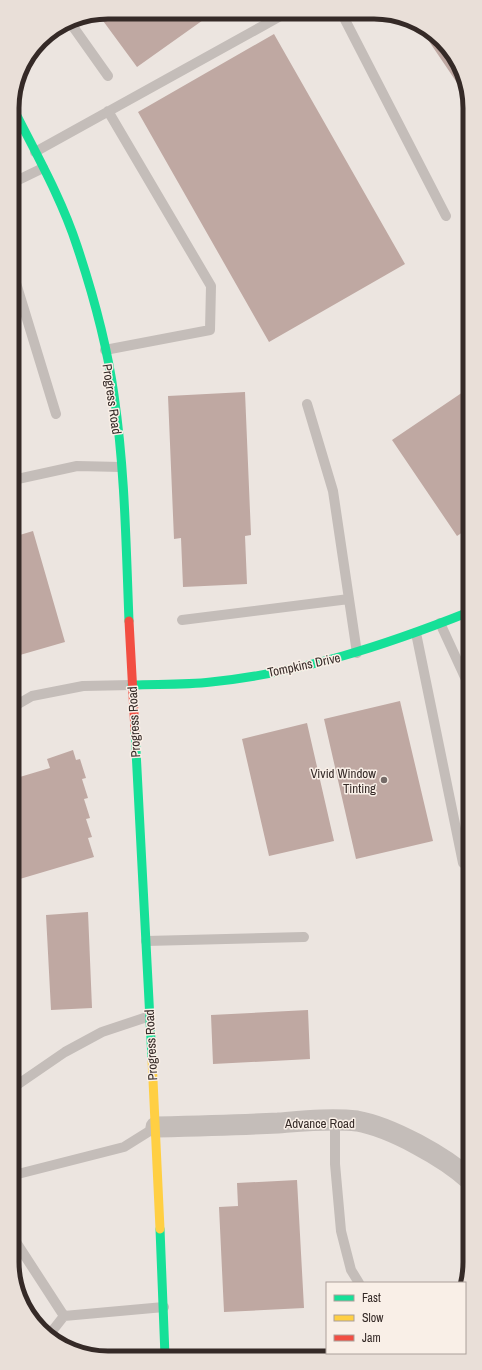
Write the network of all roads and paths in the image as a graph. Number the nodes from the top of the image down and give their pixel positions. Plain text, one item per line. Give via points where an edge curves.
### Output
1 (275, 19) edge
2 (345, 19) edge
3 (73, 26) edge
4 (108, 76) dead end
5 (108, 111) junction
6 (19, 120) edge
7 (35, 152) junction
8 (43, 168) junction
9 (19, 180) edge
10 (446, 216) dead end
11 (19, 293) edge
12 (105, 350) junction
13 (307, 404) dead end
14 (56, 414) dead end
15 (121, 467) junction
16 (19, 479) edge
17 (349, 599) junction
18 (463, 614) edge
19 (182, 620) dead end
20 (440, 623) junction
21 (416, 633) junction
22 (357, 653) junction
23 (463, 673) edge
24 (132, 685) junction
25 (19, 704) edge
26 (463, 863) dead end
27 (304, 937) dead end
28 (146, 942) junction
29 (150, 1016) junction
30 (19, 1084) edge
31 (335, 1121) junction
32 (156, 1127) junction
33 (19, 1174) edge
34 (463, 1174) edge
35 (19, 1247) edge
36 (359, 1282) edge
37 (164, 1307) junction
38 (64, 1316) junction
39 (52, 1331) edge
40 (166, 1351) edge

1 - 5 lane
2 - 10 lane
3 - 4 lane
5 - 7 lane
5 - 12 lane via 212,286 210,330
6 - 7 street, Progress Road
7 - 8 street, Progress Road
8 - 9 lane
8 - 12 street, Progress Road via 62,206 77,246
11 - 14 lane
12 - 15 street, Progress Road via 114,395
13 - 17 lane via 333,491
15 - 16 lane via 77,466
15 - 24 street, Progress Road
17 - 19 lane
17 - 22 lane
18 - 20 street, Tompkins Drive
20 - 21 street, Tompkins Drive
20 - 23 lane
21 - 22 street, Tompkins Drive
21 - 26 lane
22 - 24 street, Tompkins Drive via 286,670 211,682
24 - 25 lane via 82,686 32,696
24 - 28 street, Progress Road
27 - 28 lane
28 - 29 street, Progress Road
29 - 30 lane via 102,1032 65,1052
29 - 32 street, Progress Road
31 - 32 street, Advance Road
31 - 34 street, Advance Road via 357,1121 381,1128 419,1146
31 - 36 lane via 335,1164 341,1231 350,1270
32 - 33 lane via 124,1147
32 - 37 street, Progress Road
35 - 38 lane
37 - 38 lane
37 - 40 street, Progress Road
38 - 39 lane

